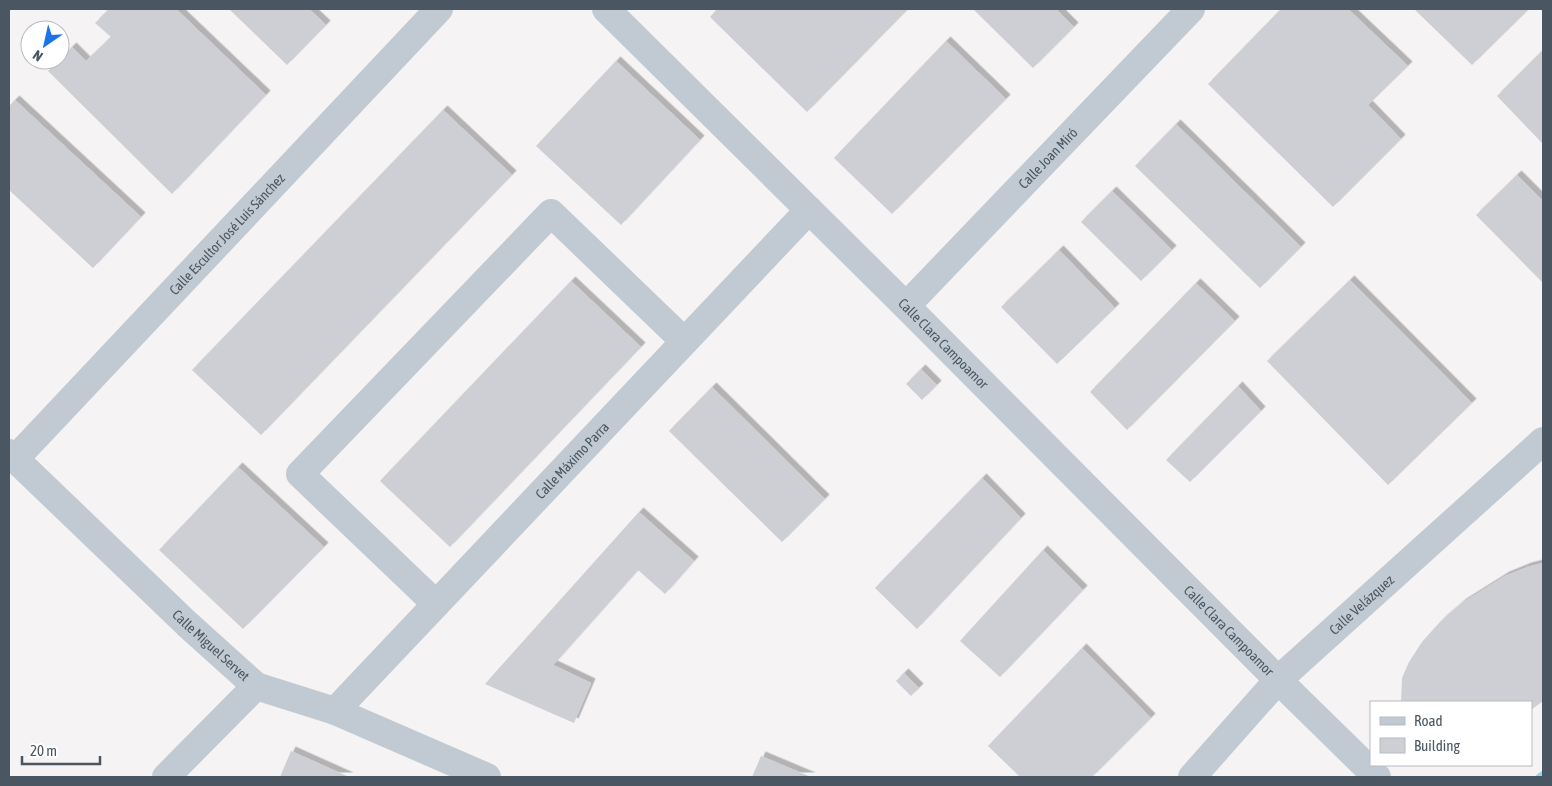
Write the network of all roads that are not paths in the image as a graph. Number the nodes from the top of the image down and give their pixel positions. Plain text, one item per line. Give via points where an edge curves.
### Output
1 (439, 9) edge
2 (606, 9) edge
3 (1191, 9) edge
4 (809, 210) junction
5 (906, 306) junction
6 (684, 341) junction
7 (1543, 441) edge
8 (12, 456) edge
9 (436, 604) junction
10 (1278, 680) junction
11 (256, 686) junction
12 (335, 711) junction
13 (166, 777) edge
14 (487, 777) edge
15 (1192, 777) edge
16 (1377, 777) edge

1 - 8 street, Calle Escultor José Luis Sánchez
2 - 4 street, Calle Clara Campoamor
3 - 5 street, Calle Joan Miró
4 - 5 street, Calle Clara Campoamor
4 - 6 street, Calle Máximo Parra
5 - 10 street, Calle Clara Campoamor
6 - 9 street, Calle Máximo Parra
6 - 9 street via 551,213 300,474
7 - 10 street, Calle Velázquez
8 - 11 street, Calle Miguel Servet
9 - 12 street, Calle Máximo Parra
10 - 15 street, Calle Velázquez
10 - 16 street, Calle Clara Campoamor
11 - 12 street, Calle Miguel Servet
11 - 13 street
12 - 14 street, Calle Miguel Servet

